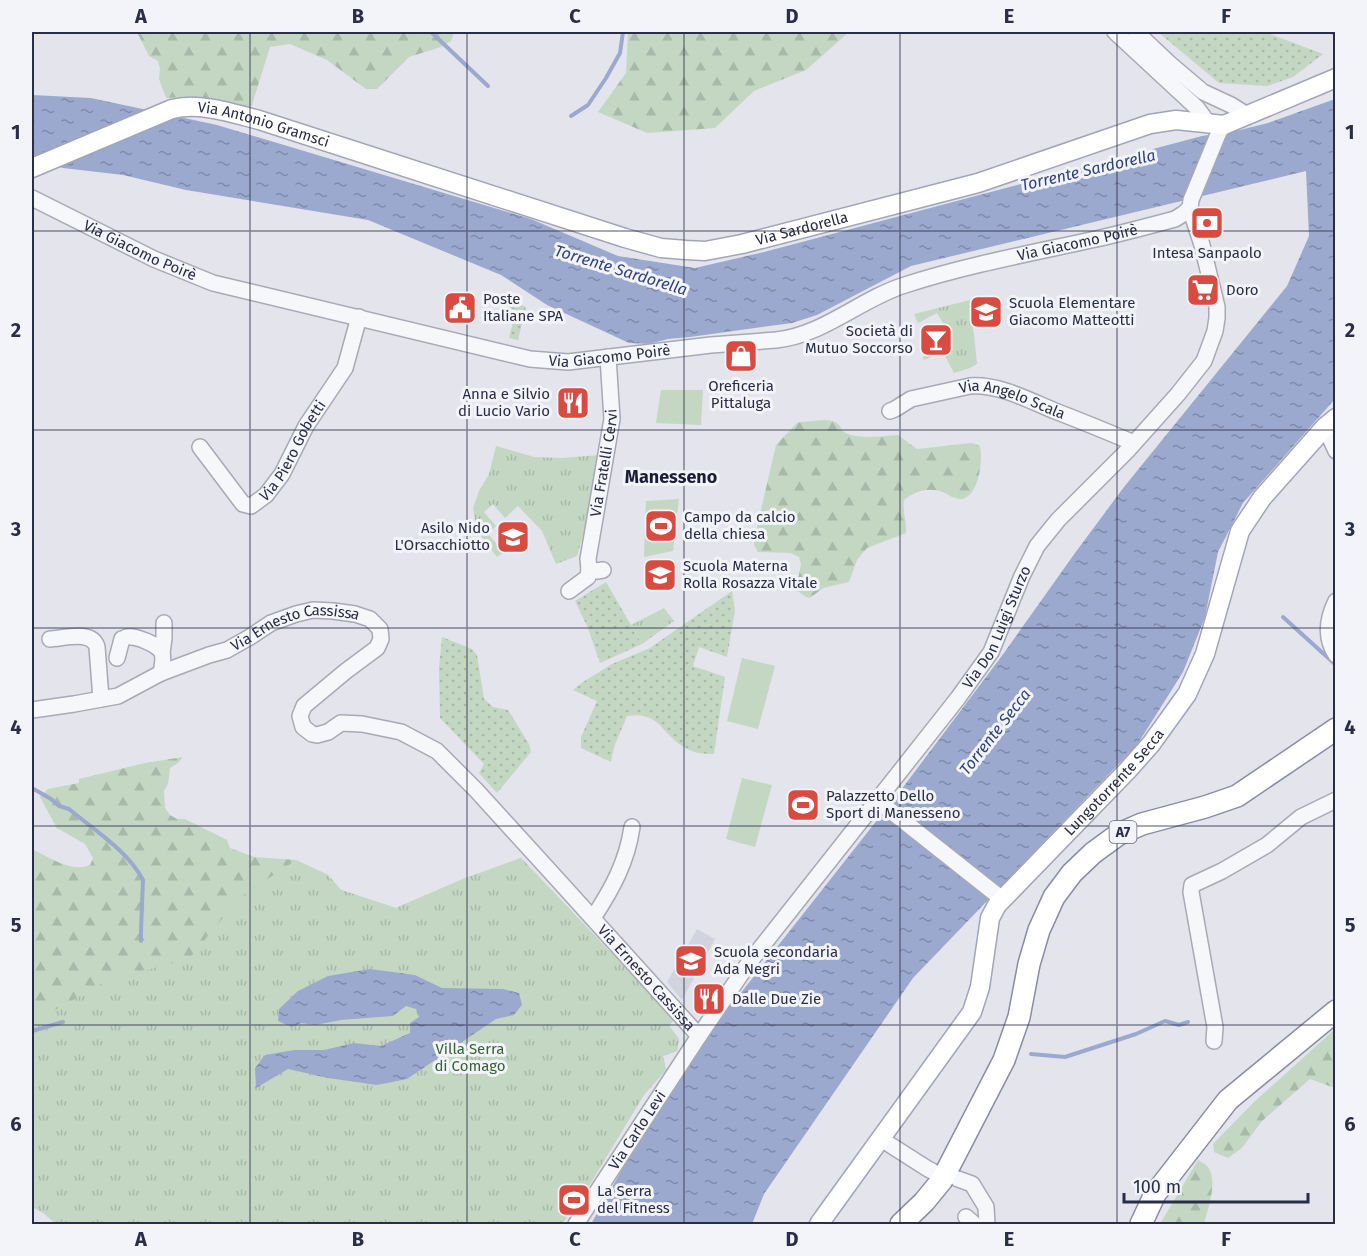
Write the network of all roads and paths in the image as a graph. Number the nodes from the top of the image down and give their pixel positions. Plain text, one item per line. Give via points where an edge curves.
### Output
1 (1115, 32) edge
2 (1136, 32) edge
3 (1335, 78) edge
4 (1247, 115) junction
5 (1217, 127) junction
6 (355, 151) joint
7 (35, 167) edge
8 (32, 198) edge
9 (1190, 204) junction
10 (359, 317) junction
11 (608, 357) junction
12 (890, 411) dead end
13 (1330, 422) edge
14 (1134, 443) junction
15 (200, 447) dead end
16 (1335, 451) edge
17 (569, 591) dead end
18 (1335, 601) edge
19 (164, 623) dead end
20 (50, 639) dead end
21 (162, 653) junction
22 (1335, 655) edge
23 (117, 658) dead end
24 (162, 673) junction
25 (101, 699) junction
26 (32, 710) edge
27 (1335, 729) edge
28 (1335, 801) edge
29 (882, 804) dead end
30 (632, 827) dead end
31 (997, 895) junction
32 (593, 918) junction
33 (1335, 1011) edge
34 (699, 1036) junction
35 (1214, 1041) dead end
36 (881, 1139) junction
37 (932, 1171) dead end
38 (966, 1177) dead end
39 (576, 1224) edge
40 (819, 1224) edge
41 (902, 1224) edge
42 (987, 1224) edge
43 (1141, 1224) edge

1 - 5 street
2 - 4 street via 1203,92
3 - 4 main road, Via Sardorella
4 - 5 main road, Via Sardorella
5 - 6 main road, Via Sardorella via 1176,120 1150,124 978,183 705,251 661,248 634,241
5 - 9 street
6 - 7 main road, Via Antonio Gramsci via 237,114 184,105
8 - 10 street, Via Giacomo Poirè via 154,259 213,283
9 - 11 street, Via Giacomo Poirè via 1175,219 991,261 903,286 794,337
9 - 14 street, Via Don Luigi Sturzo via 1216,300 1215,332 1204,361
10 - 11 street, Via Giacomo Poirè via 518,349 530,359 568,362
10 - 15 street, Via Piero Gobetti via 345,368 266,495 251,506 243,504
11 - 17 street, Via Fratelli Cervi via 612,419 588,559 596,569
12 - 14 street, Via Angelo Scala via 911,399 979,386 1021,397
13 - 16 street
13 - 31 main road, Lungotorrente Secca via 1262,498 1240,531 1205,654 1187,694 1133,764
14 - 34 street, Via Don Luigi Sturzo via 1037,546 991,652 748,964
18 - 22 street via 1328,636
19 - 21 street
20 - 25 street via 82,636 95,641
21 - 23 street via 157,645 125,637
21 - 24 street
24 - 25 street, Via Ernesto Cassissa via 118,696
24 - 32 street, Via Ernesto Cassissa via 227,650 271,623 296,614 333,611 370,619 380,630 377,648 304,706 300,716 303,727 317,735 341,723 362,724 401,732 437,751
25 - 26 street, Via Ernesto Cassissa
27 - 41 highway, A7 via 1237,796 1119,834 1072,873 1054,897 1039,930 1019,1017 1004,1060 942,1180
28 - 35 street via 1301,817 1267,845 1192,885
29 - 31 street
30 - 32 street, Via Ernesto Cassissa via 620,870
31 - 36 main road, Lungotorrente Secca via 981,987 972,1012
32 - 34 street, Via Ernesto Cassissa
33 - 43 highway via 1228,1100 1155,1194
34 - 39 street, Via Carlo Levi
36 - 37 street
36 - 40 main road, Lungotorrente Secca
38 - 42 street via 986,1207

